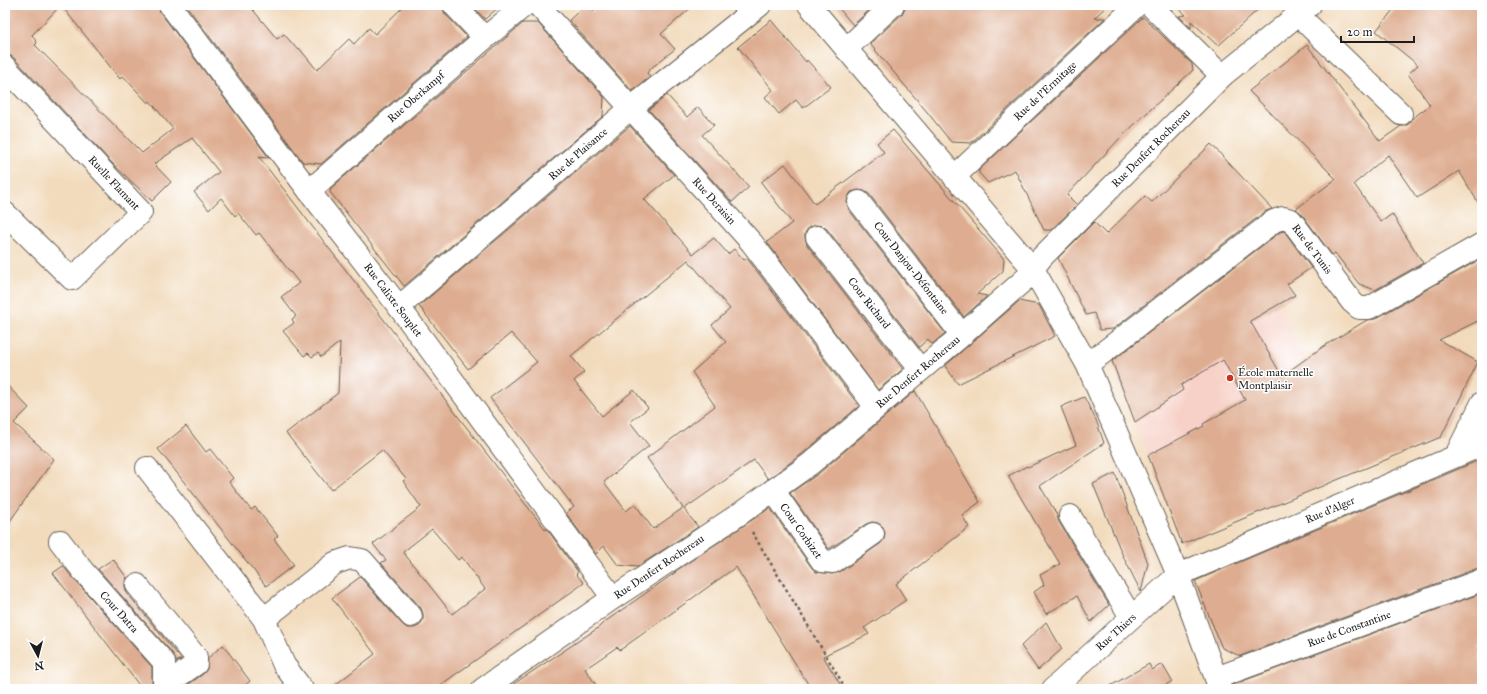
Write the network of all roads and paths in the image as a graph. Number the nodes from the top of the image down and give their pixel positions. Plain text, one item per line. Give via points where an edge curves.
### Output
1 (170, 5) edge
2 (454, 5) edge
3 (525, 5) edge
4 (538, 5) edge
5 (760, 5) edge
6 (809, 5) edge
7 (893, 5) edge
8 (1137, 5) edge
9 (1150, 5) edge
10 (1304, 10) edge
11 (484, 38) junction
12 (846, 50) junction
13 (5, 67) edge
14 (1222, 76) junction
15 (631, 108) junction
16 (1401, 114) dead end
17 (954, 177) junction
18 (309, 191) junction
19 (859, 202) dead end
20 (5, 213) edge
21 (818, 237) dead end
22 (1482, 244) edge
23 (1032, 269) junction
24 (399, 307) junction
25 (962, 334) junction
26 (1087, 364) junction
27 (920, 369) junction
28 (1482, 403) edge
29 (876, 407) junction
30 (1482, 445) edge
31 (1456, 456) junction
32 (147, 468) dead end
33 (773, 490) junction
34 (741, 513) junction
35 (1070, 516) dead end
36 (873, 534) dead end
37 (60, 542) dead end
38 (1178, 575) junction
39 (1482, 580) edge
40 (137, 585) dead end
41 (613, 598) junction
42 (411, 616) dead end
43 (1132, 617) junction
44 (264, 619) junction
45 (1218, 684) edge
46 (165, 688) edge
47 (302, 689) edge
48 (483, 689) edge
49 (846, 689) edge
50 (1053, 689) edge

1 - 18 street, Rue Calixte Souplet
2 - 11 street
3 - 11 street, Rue Oberkampf
4 - 15 street, Rue Deraisin
5 - 15 street, Rue de Plaisance
6 - 12 street
7 - 12 street
8 - 17 street, Rue de l'Ermitage
9 - 14 street
10 - 14 street, Rue Denfert Rochereau
10 - 16 street
11 - 18 street, Rue Oberkampf
12 - 17 street
13 - 20 street, Ruelle Flamant via 142,212 72,279
14 - 23 street, Rue Denfert Rochereau
15 - 24 street, Rue de Plaisance
15 - 29 street, Rue Deraisin via 752,243
17 - 23 street
18 - 24 street, Rue Calixte Souplet
19 - 25 street, Cour Danjou-Défontaine
21 - 27 street, Cour Richard
22 - 26 street, Rue de Tunis via 1368,308 1358,308 1291,220 1283,218 1274,221
23 - 25 street, Rue Denfert Rochereau via 1024,280
23 - 26 street
24 - 41 street, Rue Calixte Souplet
25 - 27 street, Rue Denfert Rochereau
26 - 38 street
27 - 29 street, Rue Denfert Rochereau
28 - 31 street
29 - 33 street, Rue Denfert Rochereau via 810,464
30 - 31 street, Rue d'Alger
31 - 38 street, Rue d'Alger
32 - 44 street
33 - 34 street, Rue Denfert Rochereau
33 - 36 street, Cour Corbizet via 822,562 833,562
34 - 41 street, Rue Denfert Rochereau
34 - 49 path
35 - 43 street
37 - 46 street, Cour Datra via 164,662
38 - 43 street, Rue Thiers
38 - 45 street
39 - 45 street, Rue de Constantine
40 - 46 street, Cour Datra via 196,658 196,664
41 - 48 street, Rue Denfert Rochereau
42 - 44 street via 362,560 350,558 335,563
43 - 50 street, Rue Thiers
44 - 47 street via 284,665

